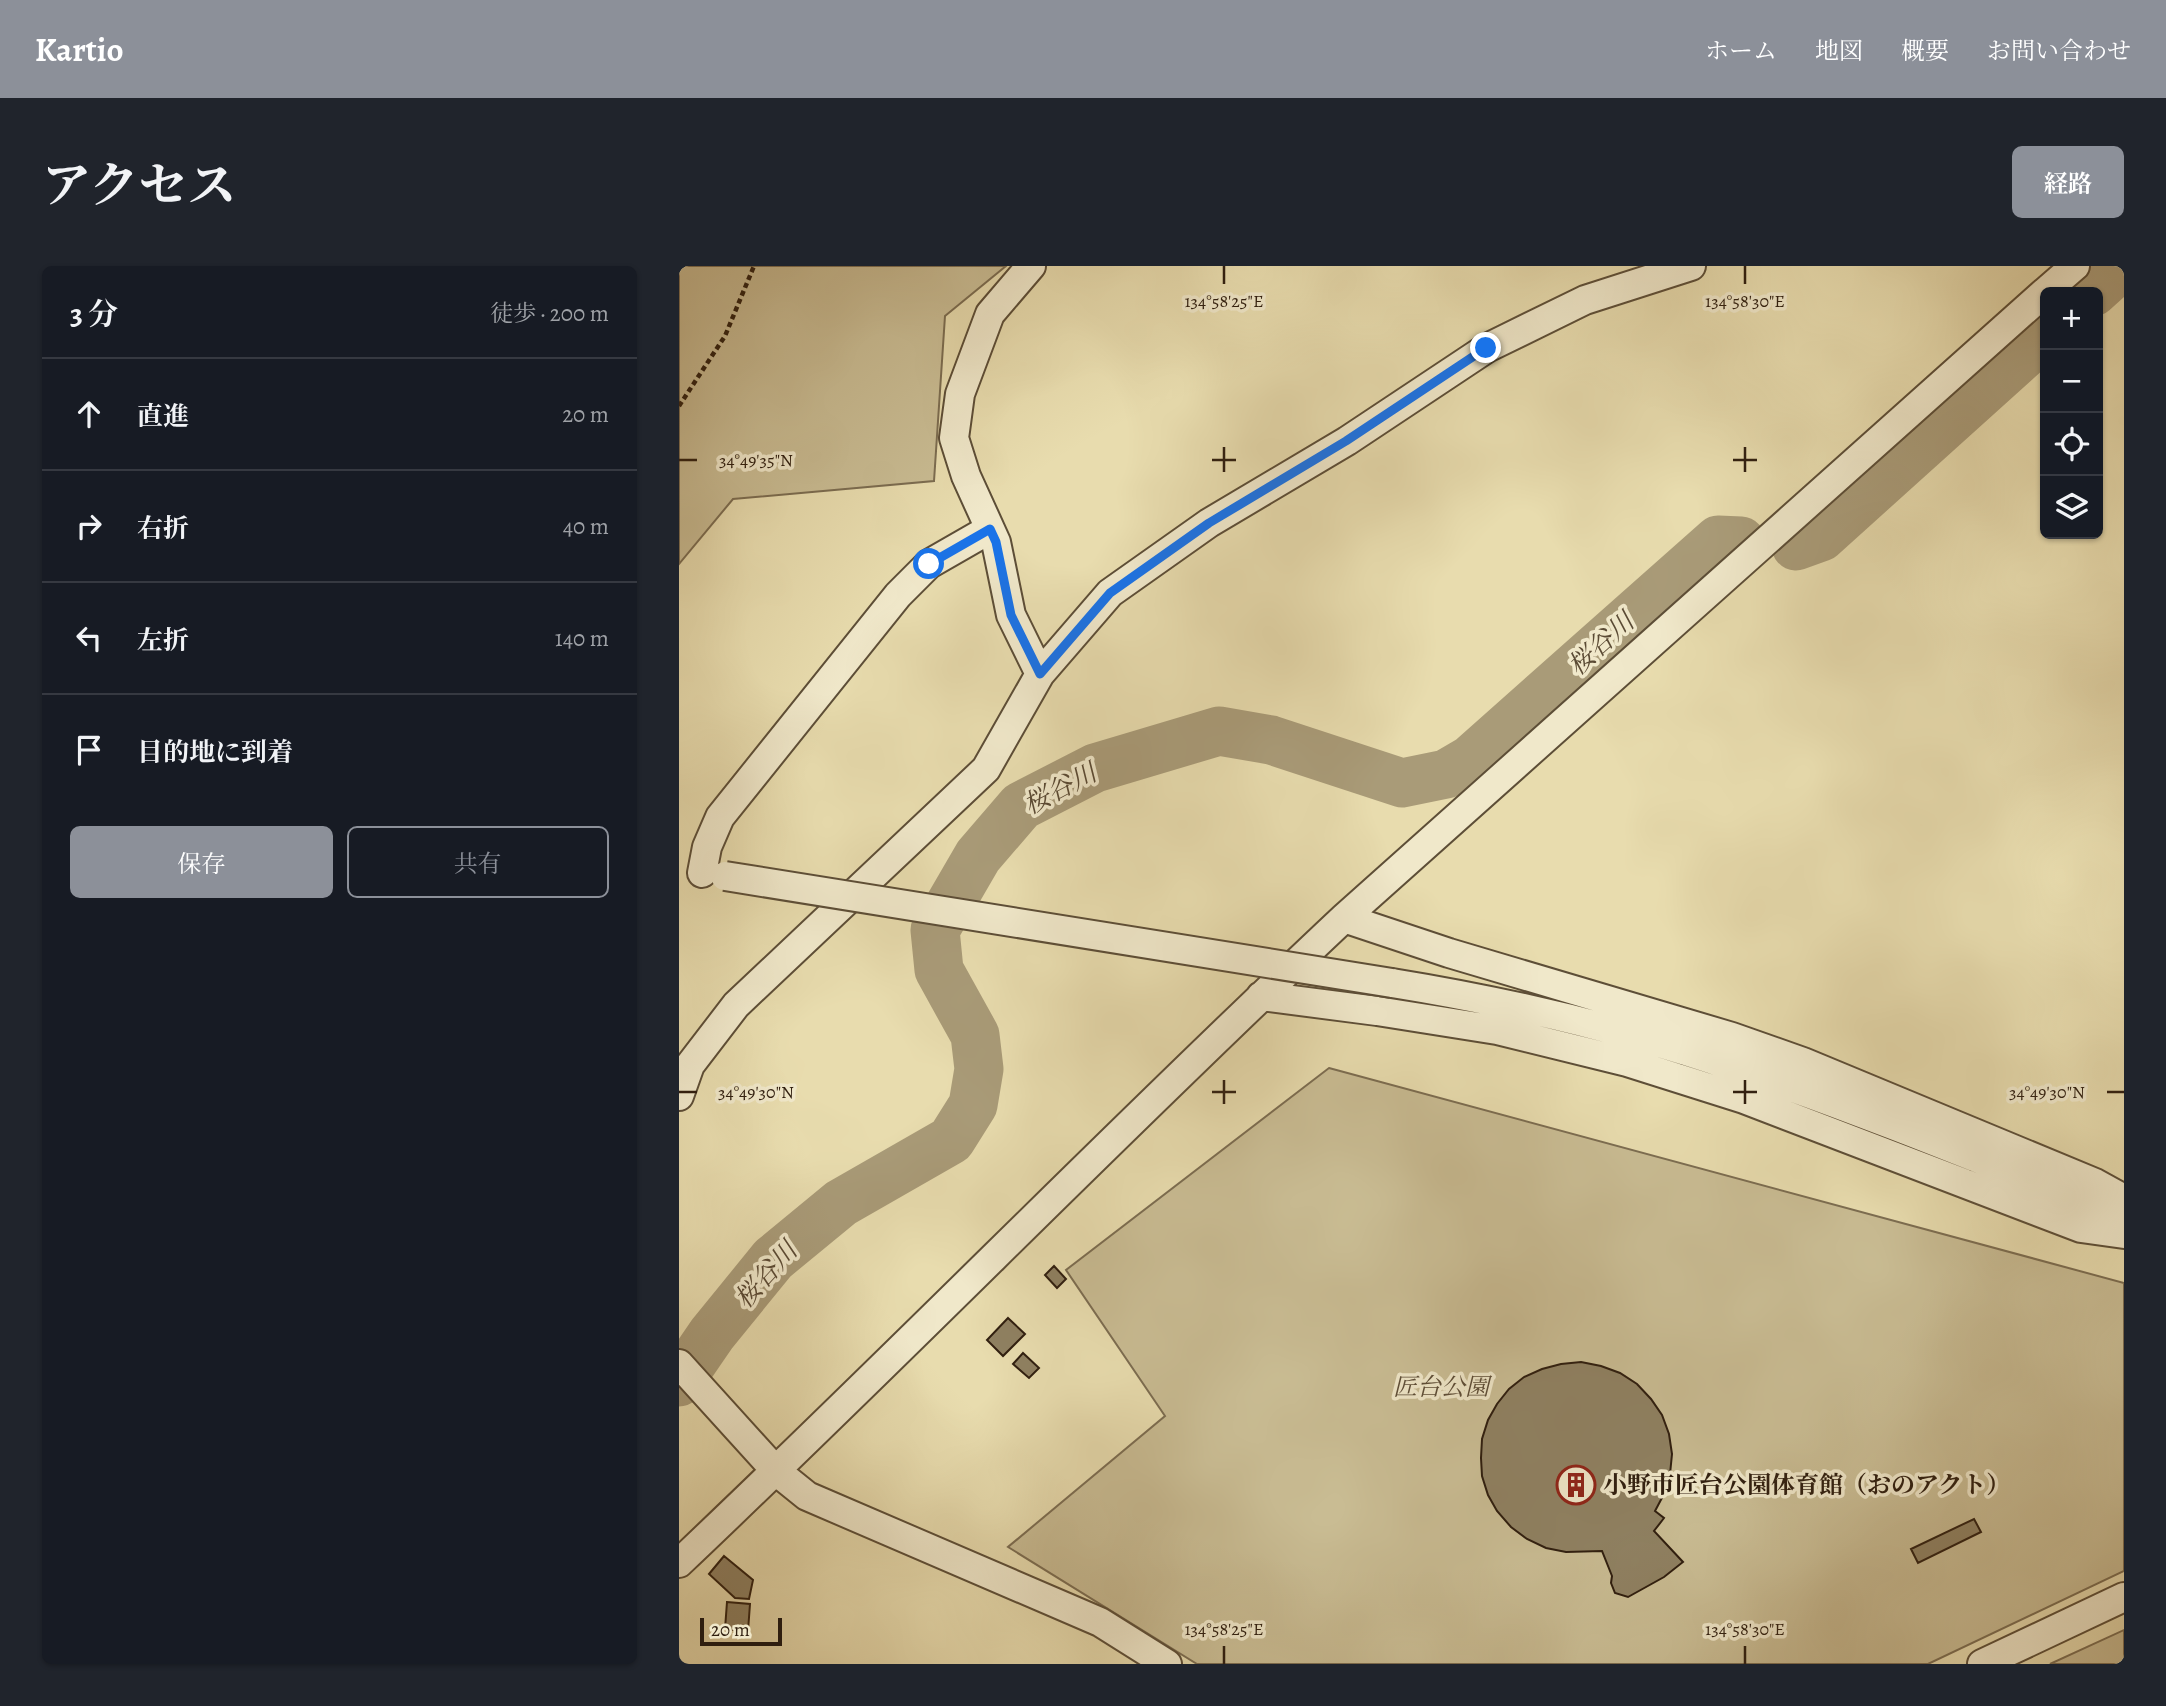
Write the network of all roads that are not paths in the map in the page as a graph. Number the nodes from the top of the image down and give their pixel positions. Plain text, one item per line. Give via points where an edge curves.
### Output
1 (1031, 266) edge
2 (1691, 266) edge
3 (2075, 266) edge
4 (2051, 287) edge
5 (2040, 296) edge
6 (990, 529) junction
7 (1040, 674) junction
8 (702, 873) edge
9 (1344, 918) junction
10 (1261, 996) junction
11 (679, 1096) edge
12 (2124, 1199) edge
13 (2124, 1217) edge
14 (2124, 1234) edge
15 (685, 1371) edge
16 (776, 1471) junction
17 (679, 1563) edge
18 (2124, 1597) edge
19 (1167, 1664) edge
20 (1982, 1664) edge

1 - 6 street via 990,314 960,394 954,438
2 - 7 street via 1585,300 1486,348 1346,441 1209,523 1110,593
3 - 4 street
5 - 9 street
6 - 7 street via 1011,615
6 - 8 street via 929,564 898,595 720,817 706,847
7 - 11 street via 986,769 736,1005 690,1065
8 - 13 street, bridge via 1392,983 1606,1028 1736,1068
9 - 10 street
9 - 12 street via 1803,1062
10 - 14 street via 1497,1030 1627,1062 1744,1099 2081,1228
10 - 16 street
15 - 16 street
16 - 17 street
16 - 19 street via 807,1496 1100,1622
18 - 20 street

